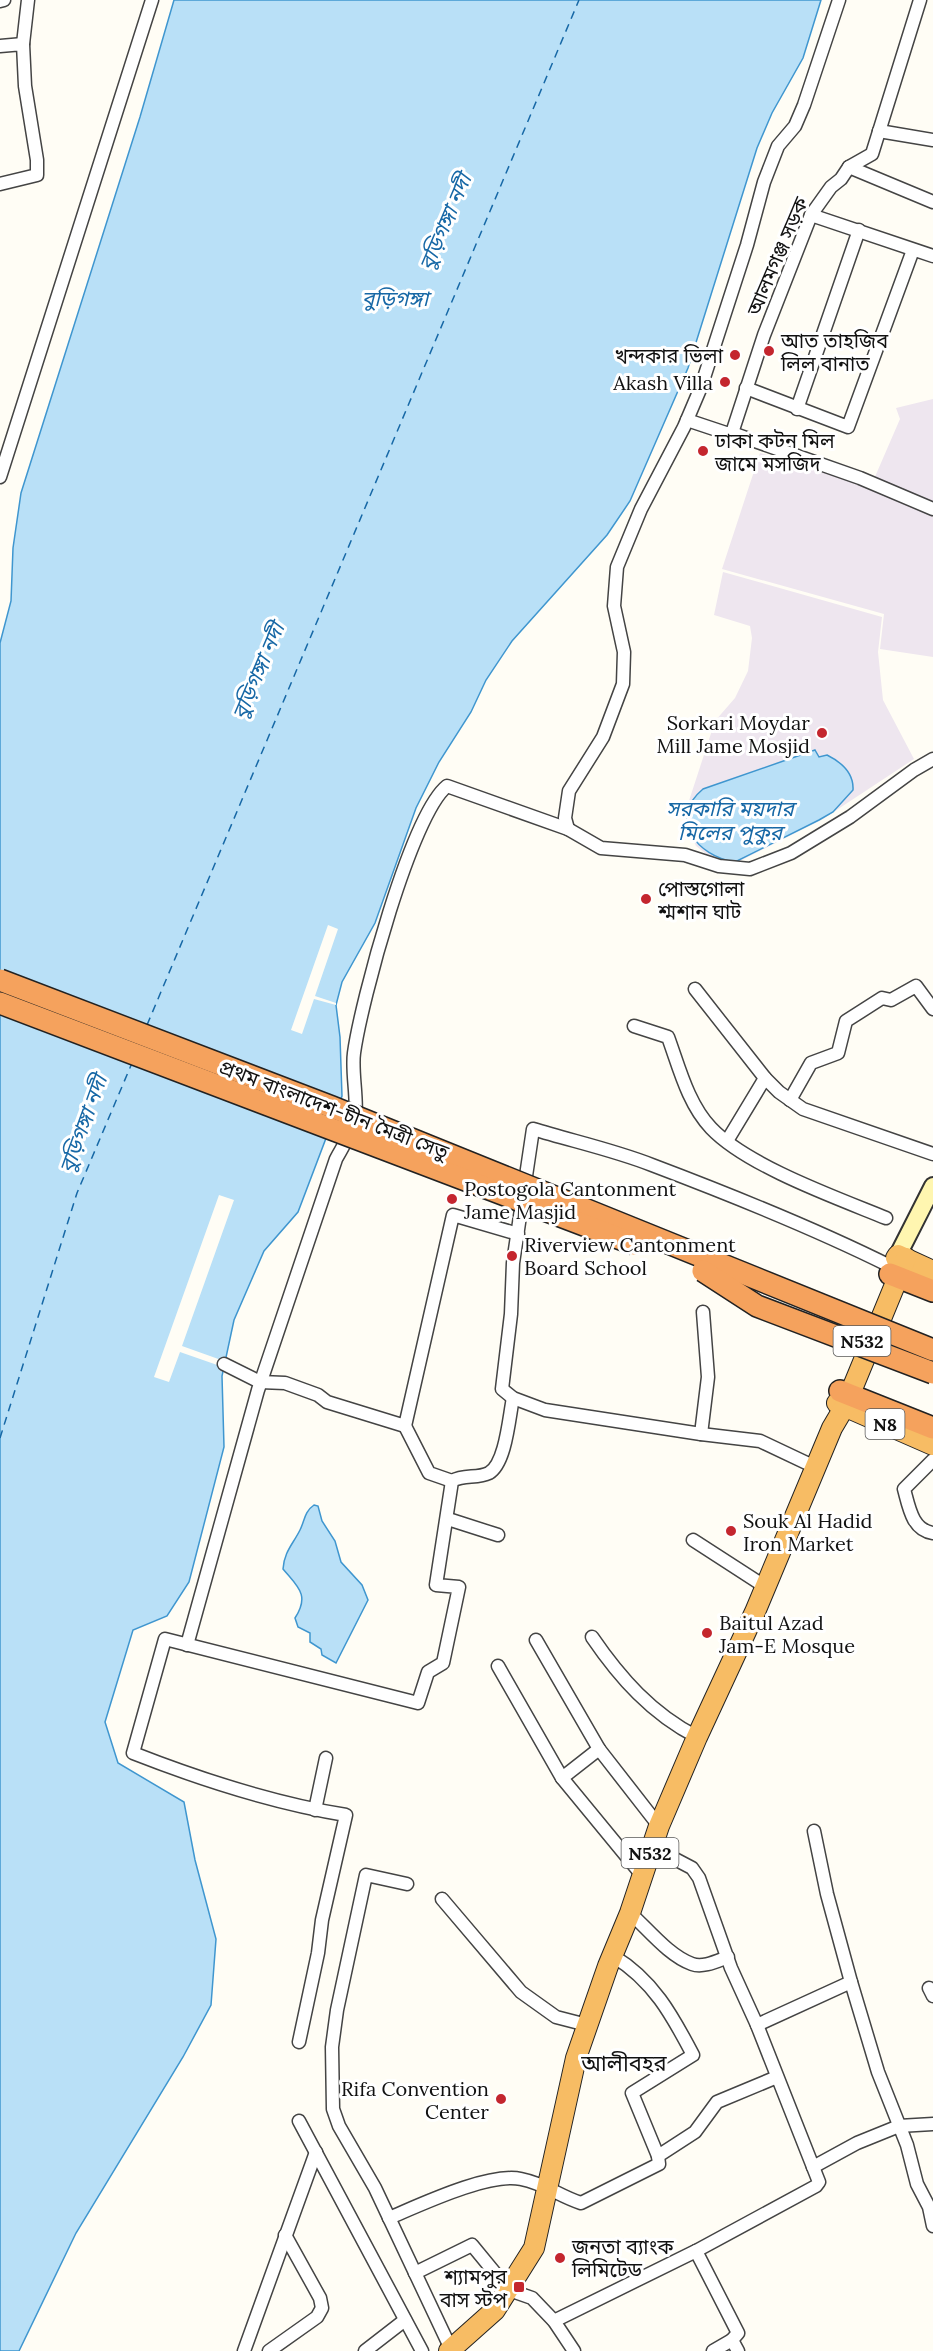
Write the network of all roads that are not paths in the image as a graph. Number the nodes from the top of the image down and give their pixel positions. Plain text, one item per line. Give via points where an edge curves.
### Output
1 (28, 0) edge
2 (152, 0) edge
3 (839, 0) edge
4 (920, 0) edge
5 (23, 44) junction
6 (0, 46) edge
7 (879, 131) junction
8 (933, 140) edge
9 (849, 168) junction
10 (0, 184) edge
11 (933, 202) edge
12 (811, 215) junction
13 (859, 230) junction
14 (913, 250) junction
15 (933, 256) edge
16 (746, 388) junction
17 (797, 409) junction
18 (687, 420) junction
19 (732, 433) junction
20 (0, 477) edge
21 (933, 509) edge
22 (933, 759) edge
23 (568, 829) junction
24 (0, 980) edge
25 (695, 989) dead end
26 (0, 1004) edge
27 (933, 1009) edge
28 (634, 1026) dead end
29 (765, 1078) junction
30 (790, 1100) junction
31 (727, 1141) junction
32 (933, 1154) edge
33 (933, 1186) edge
34 (886, 1218) dead end
35 (518, 1234) junction
36 (706, 1265) junction
37 (897, 1267) junction
38 (933, 1271) edge
39 (933, 1284) edge
40 (933, 1291) edge
41 (703, 1311) dead end
42 (933, 1336) edge
43 (933, 1350) edge
44 (224, 1364) dead end
45 (933, 1364) edge
46 (933, 1373) edge
47 (260, 1382) junction
48 (845, 1393) junction
49 (513, 1398) junction
50 (933, 1417) edge
51 (405, 1426) junction
52 (933, 1428) edge
53 (701, 1434) junction
54 (933, 1445) edge
55 (933, 1460) edge
56 (815, 1467) junction
57 (452, 1481) junction
58 (448, 1519) junction
59 (933, 1533) edge
60 (498, 1535) dead end
61 (693, 1540) dead end
62 (764, 1586) junction
63 (592, 1637) dead end
64 (536, 1640) dead end
65 (187, 1645) junction
66 (498, 1666) dead end
67 (697, 1737) junction
68 (599, 1749) junction
69 (326, 1758) dead end
70 (562, 1778) junction
71 (315, 1810) junction
72 (659, 1826) junction
73 (814, 1831) dead end
74 (652, 1847) junction
75 (641, 1874) junction
76 (407, 1884) dead end
77 (442, 1899) dead end
78 (630, 1913) junction
79 (613, 1956) junction
80 (728, 1957) junction
81 (851, 1982) junction
82 (587, 2025) junction
83 (757, 2025) junction
84 (300, 2042) dead end
85 (777, 2077) junction
86 (299, 2121) dead end
87 (933, 2124) edge
88 (899, 2126) junction
89 (316, 2152) junction
90 (658, 2156) junction
91 (813, 2167) junction
92 (548, 2186) junction
93 (389, 2218) junction
94 (933, 2226) edge
95 (285, 2235) junction
96 (696, 2250) junction
97 (416, 2273) junction
98 (509, 2290) junction
99 (405, 2320) junction
100 (554, 2320) junction
101 (735, 2345) edge
102 (450, 2350) edge
103 (244, 2351) edge
104 (269, 2351) edge
105 (365, 2351) edge
106 (422, 2351) edge
107 (574, 2351) edge
108 (713, 2351) edge

1 - 5 street
2 - 20 street
3 - 18 street via 804,105 795,126 778,146 764,182 717,341
4 - 7 street, আলমগঞ্জ সড়ক
5 - 6 street
5 - 10 street via 37,175
7 - 8 street
7 - 9 street, আলমগঞ্জ সড়ক via 872,154
9 - 11 street
9 - 12 street, আলমগঞ্জ সড়ক
12 - 13 street
12 - 16 street, আলমগঞ্জ সড়ক
13 - 14 street
13 - 17 street
14 - 15 street
14 - 17 street via 848,427
16 - 17 street
16 - 19 street, আলমগঞ্জ সড়ক
18 - 19 street
18 - 23 street via 658,472 617,567 614,606 624,652 623,684 603,737 569,791 565,818
19 - 21 street via 860,478
22 - 23 street via 791,853 750,869 719,866 685,855 601,848
23 - 47 street via 447,786 438,794 405,869 375,959 354,1054 354,1124 336,1159
24 - 36 highway, প্রথম বাংলাদেশ-চীন মৈত্রী সেতু, bridge via 343,1112
25 - 29 street
26 - 36 highway, bridge
27 - 30 street via 916,986 891,1000 882,998 846,1021 838,1053 811,1063
28 - 31 street via 668,1037 696,1106
29 - 30 street
29 - 31 street
30 - 32 street via 803,1109
31 - 34 street via 810,1187
33 - 37 main road
35 - 37 street via 533,1129 725,1191
35 - 49 street via 502,1389
35 - 51 street via 453,1215
36 - 42 highway, bridge via 772,1272
36 - 43 highway, প্রথম বাংলাদেশ-চীন মৈত্রী সেতু, bridge
36 - 45 highway, bridge
36 - 46 highway, bridge via 756,1306
37 - 38 highway
37 - 39 highway
37 - 40 highway
37 - 48 highway, N532
41 - 53 street via 708,1377
44 - 47 street
47 - 51 street via 285,1383 327,1402
47 - 65 street
48 - 50 highway
48 - 52 highway
48 - 54 highway, N8
48 - 56 highway, N532
49 - 53 street via 545,1410
49 - 57 street via 500,1463 488,1473 462,1475
51 - 57 street via 429,1473
53 - 56 street via 760,1440
55 - 59 street via 904,1489 915,1523 924,1532
56 - 62 highway, N532
57 - 58 street
58 - 60 street
58 - 65 street via 436,1585 459,1587 443,1663 428,1672 418,1703
61 - 62 street
62 - 67 highway, N532
63 - 67 street via 611,1665 643,1699 677,1727
64 - 68 street
65 - 71 street via 165,1638 133,1753 212,1783
66 - 70 street
67 - 72 highway, N532
68 - 70 street
68 - 72 street
69 - 71 street
70 - 75 street
71 - 84 street via 346,1815
72 - 74 highway, N532
73 - 81 street
74 - 75 highway, N532
74 - 80 street via 692,1869 699,1878
75 - 78 highway, N532
76 - 93 street via 366,1875 346,1959 332,2046 333,2109
77 - 82 street via 521,1992 556,2017
78 - 79 highway, N532
78 - 80 street via 693,1965
79 - 82 highway, N532
79 - 90 street via 635,1969 665,2003 693,2055 632,2093
80 - 83 street
81 - 83 street
81 - 88 street
82 - 92 highway, N532
83 - 85 street
85 - 90 street via 717,2102 695,2132
85 - 91 street
86 - 89 street
87 - 88 street
88 - 91 street
88 - 94 street
89 - 95 street
89 - 99 street
90 - 92 street via 659,2164 650,2171 581,2203
91 - 96 street via 819,2182 816,2186
92 - 93 street via 518,2178 492,2180
92 - 98 highway, N532 via 534,2248
93 - 97 street
95 - 103 street
95 - 104 street via 322,2308 317,2316
96 - 100 street
96 - 101 street via 738,2333
97 - 98 street via 472,2246
97 - 102 street
98 - 100 street via 532,2298
98 - 102 highway, N532 via 495,2310
99 - 105 street
99 - 106 street
100 - 107 street
101 - 108 street

